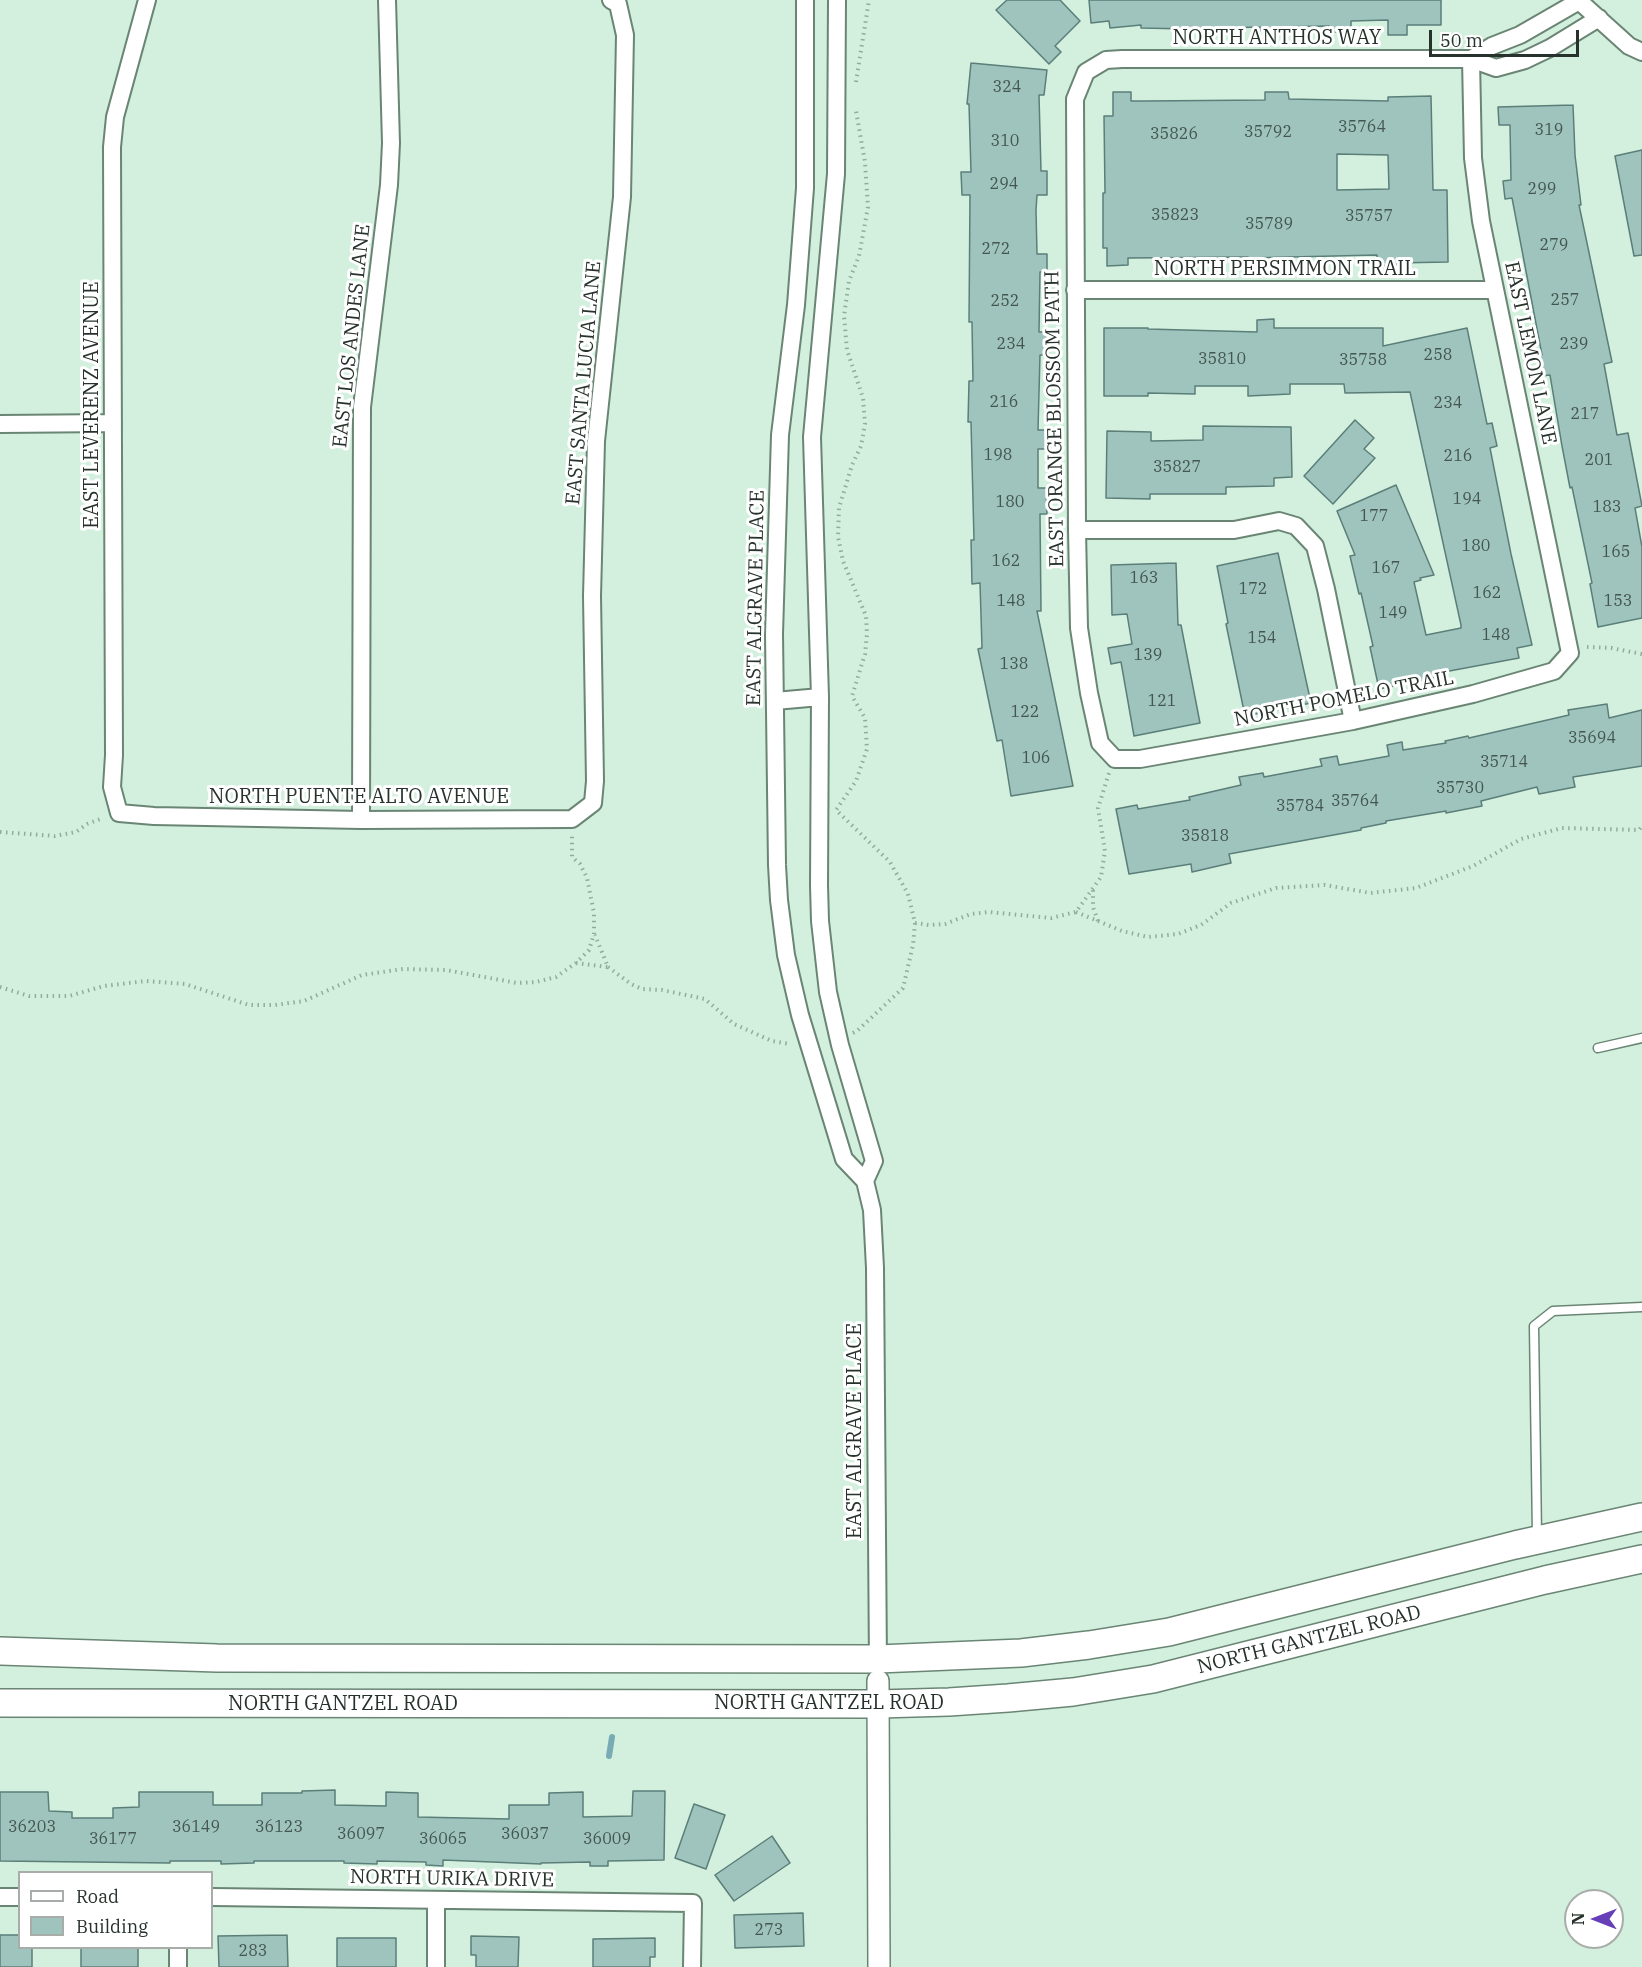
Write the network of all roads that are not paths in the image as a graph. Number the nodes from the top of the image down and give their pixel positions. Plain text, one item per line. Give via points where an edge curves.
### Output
1 (147, 0) edge
2 (387, 0) edge
3 (805, 0) edge
4 (837, 0) edge
5 (1579, 1) edge
6 (614, 2) edge
7 (1599, 18) junction
8 (1642, 52) edge
9 (1471, 59) junction
10 (1086, 72) joint
11 (1075, 290) junction
12 (1494, 290) junction
13 (112, 423) junction
14 (0, 424) edge
15 (1077, 530) junction
16 (1570, 653) joint
17 (820, 697) junction
18 (775, 701) junction
19 (1353, 721) junction
20 (1115, 759) joint
21 (119, 813) joint
22 (572, 819) joint
23 (360, 820) junction
24 (1642, 1038) edge
25 (1598, 1048) dead end
26 (865, 1181) junction
27 (1642, 1307) edge
28 (1642, 1517) edge
29 (1537, 1540) junction
30 (1642, 1559) edge
31 (0, 1651) edge
32 (878, 1681) junction
33 (0, 1703) edge
34 (0, 1897) edge
35 (18, 1897) edge
36 (213, 1897) edge
37 (436, 1900) junction
38 (178, 1949) edge
39 (178, 1967) edge
40 (436, 1967) edge
41 (692, 1967) edge
42 (879, 1967) edge

1 - 13 street, EAST LEVERENZ AVENUE via 115,117 112,147
2 - 23 street, EAST LOS ANDES LANE via 389,185 362,407
3 - 18 street, EAST ALGRAVE PLACE via 805,188 780,435
4 - 17 street, EAST ALGRAVE PLACE via 836,174 812,437
5 - 7 street
5 - 9 street, NORTH ANTHOS WAY
6 - 22 street, EAST SANTA LUCIA LANE via 625,34 622,197 596,441 592,596 595,781 593,803
7 - 8 street via 1629,46
7 - 9 street, NORTH ANTHOS WAY via 1525,60 1496,68
9 - 10 street, NORTH ANTHOS WAY via 1122,59 1106,60
9 - 12 street, EAST LEMON LANE via 1473,158
10 - 11 street, EAST ORANGE BLOSSOM PATH via 1075,99
11 - 12 street, NORTH PERSIMMON TRAIL
11 - 15 street, EAST ORANGE BLOSSOM PATH
12 - 16 street, EAST LEMON LANE
13 - 14 street
13 - 21 street, EAST LEVERENZ AVENUE via 112,787
15 - 19 street via 1234,530 1279,521 1296,526 1315,546
15 - 20 street, EAST ORANGE BLOSSOM PATH via 1079,628 1089,693 1100,743
16 - 19 street, NORTH POMELO TRAIL via 1554,671
17 - 18 street
17 - 26 street, EAST ALGRAVE PLACE via 819,885 824,961 837,1030 874,1161
18 - 26 street, EAST ALGRAVE PLACE via 777,876 786,955 844,1159
19 - 20 street, NORTH POMELO TRAIL via 1140,759
21 - 23 street, NORTH PUENTE ALTO AVENUE
22 - 23 street, NORTH PUENTE ALTO AVENUE
24 - 25 lane
26 - 32 street, EAST ALGRAVE PLACE via 872,1210 875,1268
27 - 29 lane via 1553,1311 1534,1326
28 - 29 main road, NORTH GANTZEL ROAD
29 - 32 main road, NORTH GANTZEL ROAD via 1169,1632 1021,1653
30 - 32 main road, NORTH GANTZEL ROAD via 1153,1679 1073,1692 1008,1698
31 - 32 main road, NORTH GANTZEL ROAD
32 - 33 main road, NORTH GANTZEL ROAD
32 - 42 street
34 - 35 street
36 - 37 street, NORTH URIKA DRIVE
37 - 40 street
37 - 41 street, NORTH URIKA DRIVE via 693,1903
38 - 39 street

